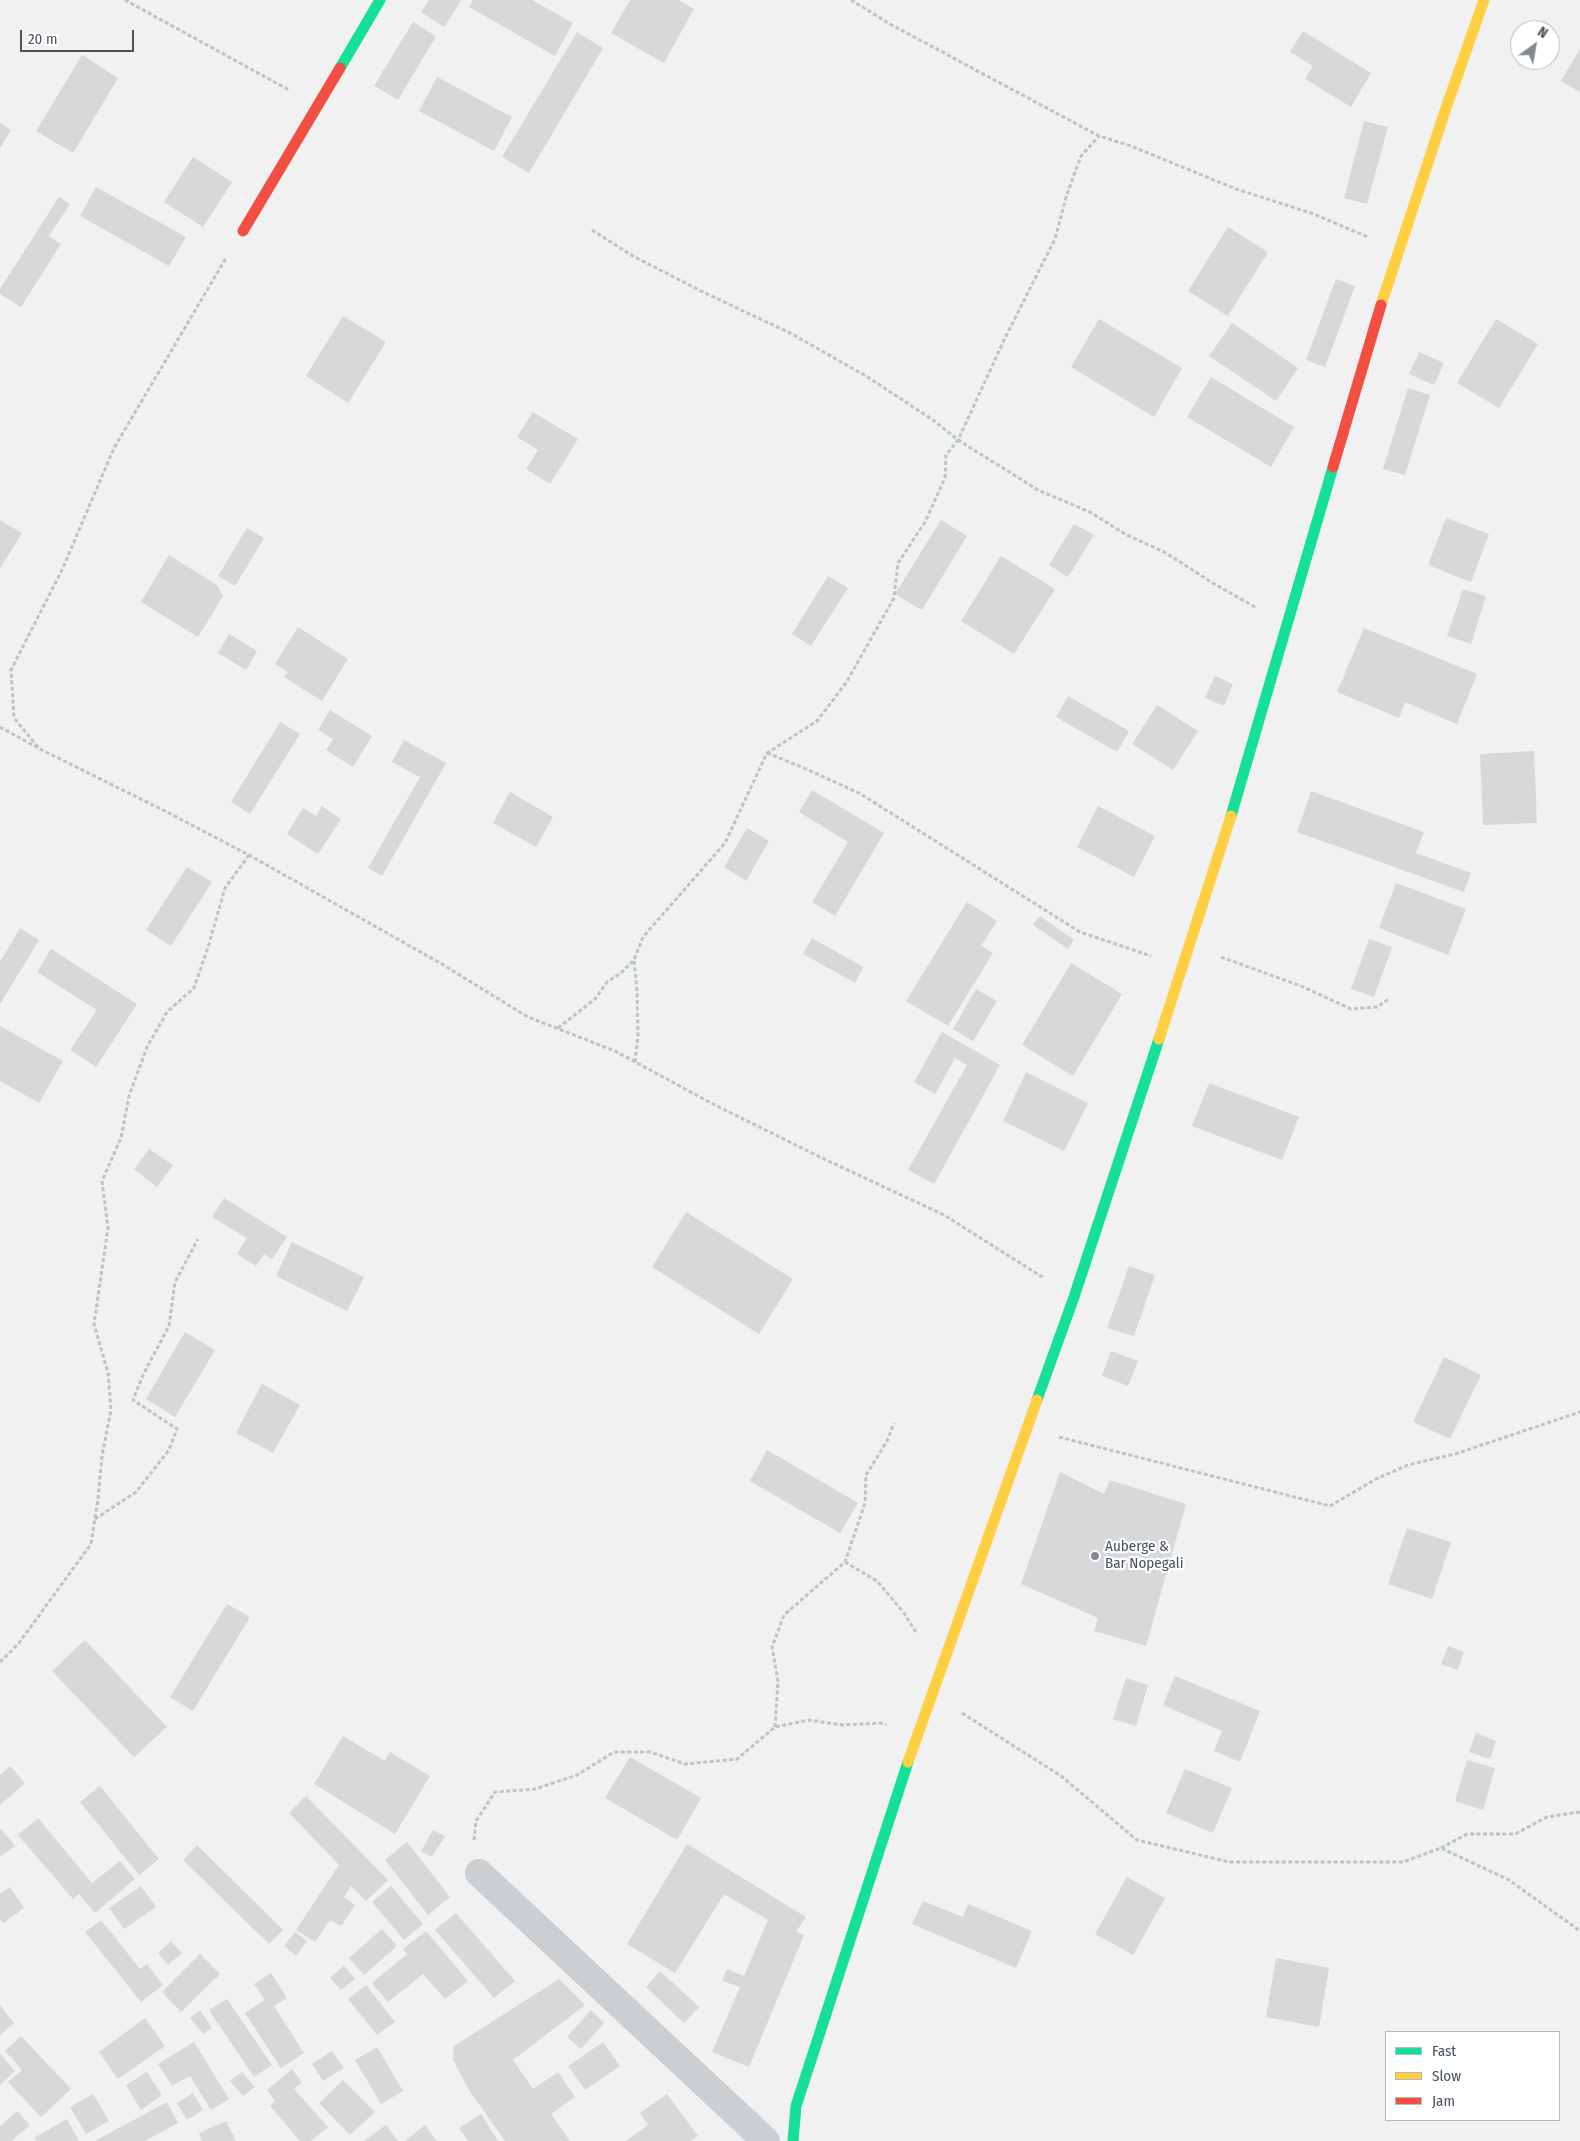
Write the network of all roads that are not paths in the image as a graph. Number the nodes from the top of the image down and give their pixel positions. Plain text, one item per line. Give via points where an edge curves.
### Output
1 (380, 0) edge
2 (1484, 0) edge
3 (242, 231) road end
4 (479, 1873) road end
5 (766, 2141) edge
6 (793, 2141) edge

1 - 3 street
2 - 6 street via 1369,342 1223,844 1074,1297 918,1733 796,2106
4 - 5 street

